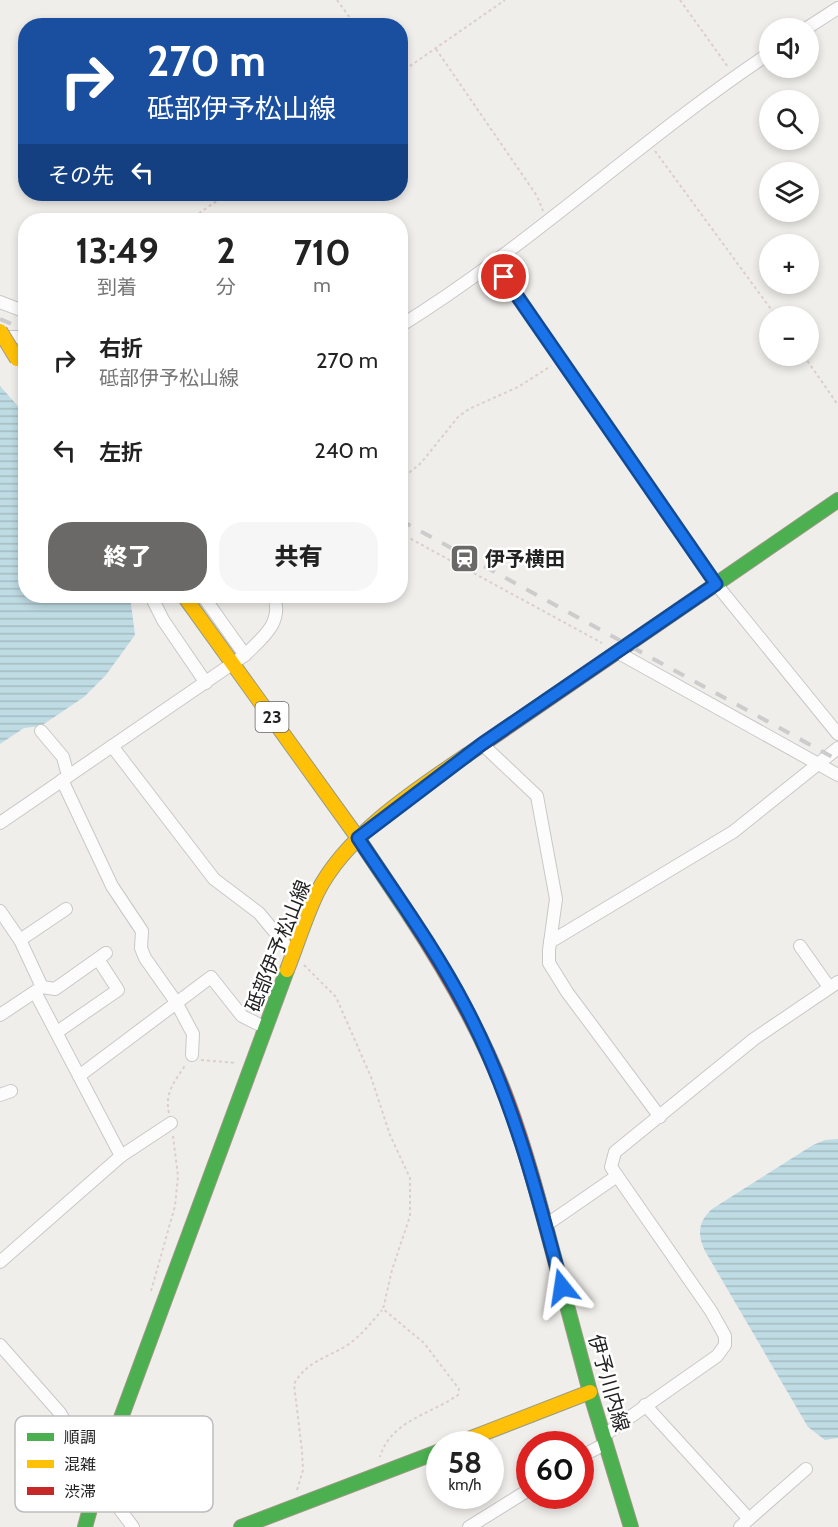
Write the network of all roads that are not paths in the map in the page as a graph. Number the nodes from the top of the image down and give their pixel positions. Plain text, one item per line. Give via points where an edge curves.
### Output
1 (838, 8) edge
2 (819, 20) edge
3 (759, 61) edge
4 (493, 261) junction
5 (0, 302) edge
6 (18, 309) edge
7 (408, 320) edge
8 (0, 331) edge
9 (0, 337) edge
10 (18, 337) edge
11 (18, 360) edge
12 (838, 500) edge
13 (716, 584) junction
14 (153, 603) edge
15 (190, 603) edge
16 (207, 603) edge
17 (276, 603) edge
18 (617, 652) junction
19 (239, 659) junction
20 (206, 683) junction
21 (41, 731) dead end
22 (838, 734) edge
23 (482, 744) junction
24 (112, 746) junction
25 (838, 748) edge
26 (819, 764) junction
27 (838, 776) edge
28 (65, 778) junction
29 (0, 823) edge
30 (358, 838) junction
31 (66, 909) dead end
32 (0, 911) edge
33 (20, 940) junction
34 (550, 942) junction
35 (800, 946) dead end
36 (294, 954) junction
37 (834, 985) edge
38 (39, 990) junction
39 (176, 1002) junction
40 (0, 1015) edge
41 (266, 1028) junction
42 (57, 1032) junction
43 (192, 1055) road end
44 (80, 1076) junction
45 (660, 1118) junction
46 (171, 1123) road end
47 (121, 1156) junction
48 (617, 1176) junction
49 (546, 1225) junction
50 (0, 1262) edge
51 (0, 1345) edge
52 (590, 1392) junction
53 (645, 1405) junction
54 (62, 1416) edge
55 (122, 1416) edge
56 (490, 1431) edge
57 (604, 1440) junction
58 (594, 1447) edge
59 (426, 1456) edge
60 (806, 1469) dead end
61 (516, 1498) edge
62 (89, 1512) edge
63 (122, 1512) edge
64 (745, 1523) edge
65 (85, 1527) edge
66 (133, 1527) edge
67 (241, 1527) edge
68 (469, 1527) edge
69 (631, 1527) edge

1 - 2 street
3 - 4 street
4 - 7 street
4 - 13 street
5 - 6 street
8 - 11 main road, bridge
9 - 10 street
12 - 13 main road, 砥部伊予松山線
13 - 18 main road, 砥部伊予松山線
13 - 22 street
14 - 20 street
15 - 19 main road, 伊予川内線 / 23
16 - 19 street
17 - 19 street via 274,622
18 - 23 main road, 砥部伊予松山線
18 - 26 street
19 - 20 street
19 - 30 main road, 伊予川内線 / 23
20 - 24 street
21 - 28 street via 63,757
23 - 30 main road, 砥部伊予松山線
23 - 34 street via 537,796 556,899
24 - 28 street
24 - 36 street via 214,879 259,913
25 - 26 street
26 - 27 street
26 - 34 street via 734,832
28 - 29 street
28 - 39 street via 112,886 142,932 145,958
30 - 36 main road, 砥部伊予松山線 via 329,873
30 - 49 main road, 伊予川内線 / 23 via 423,935 466,1009 507,1099
31 - 33 street
32 - 33 street
33 - 38 street
34 - 45 street via 549,963 555,975
35 - 37 street
36 - 41 main road, 砥部伊予松山線
37 - 45 street via 754,1039
38 - 40 street
38 - 42 street
38 - 42 street via 55,989 102,956 118,990
39 - 41 street via 211,977 242,1016
39 - 43 street via 193,1034
39 - 44 street
41 - 55 main road, 砥部伊予松山線
42 - 44 street
44 - 47 street
45 - 48 street via 615,1152 611,1167
46 - 47 street
47 - 50 street
48 - 49 street
48 - 53 street via 725,1336 725,1345 717,1356
49 - 52 main road, 伊予川内線 / 23
51 - 54 street
52 - 56 main road
52 - 57 main road, 伊予川内線 / 23
53 - 57 street
53 - 64 street
57 - 58 street
57 - 69 main road, 伊予川内線 / 23
59 - 67 main road
60 - 64 street
61 - 68 street
62 - 65 main road, 砥部伊予松山線
63 - 66 street

